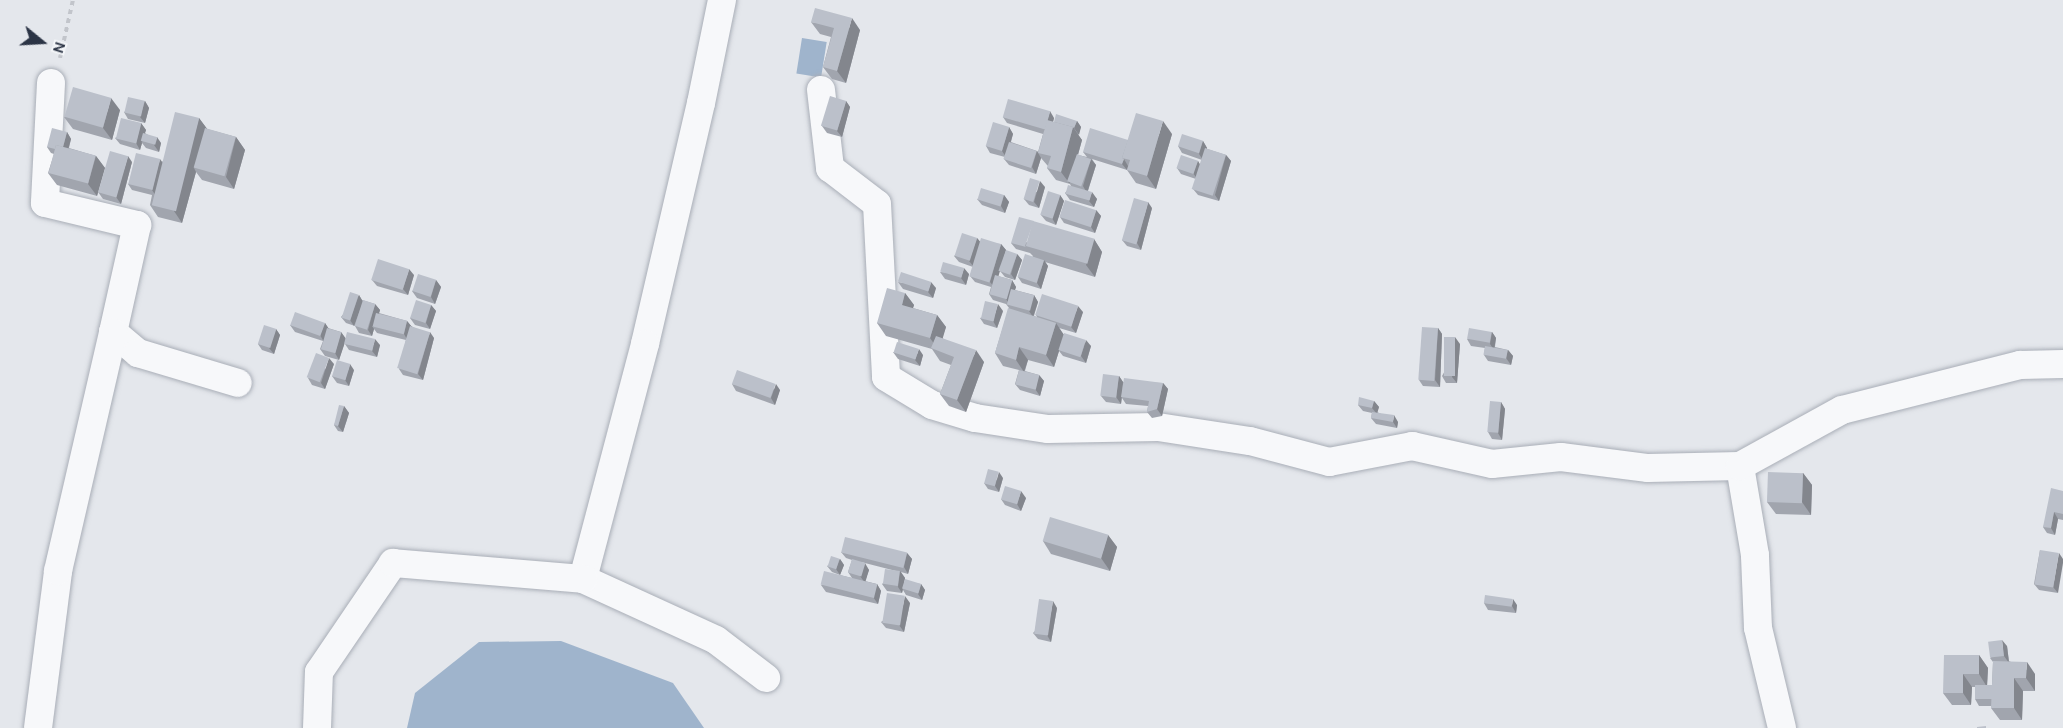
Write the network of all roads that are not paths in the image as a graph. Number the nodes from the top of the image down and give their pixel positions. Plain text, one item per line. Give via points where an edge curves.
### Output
1 (722, 0) edge
2 (51, 83) road end
3 (821, 90) dead end
4 (113, 332) junction
5 (2063, 364) edge
6 (238, 383) dead end
7 (1740, 466) junction
8 (583, 579) junction
9 (766, 678) dead end
10 (38, 728) edge
11 (317, 728) edge
12 (1782, 728) edge

1 - 8 street via 645,344
2 - 4 street via 45,203 137,225
3 - 7 street via 830,168 877,204 886,377 932,405 975,418 1047,429 1170,429 1250,441 1329,462 1412,446 1492,464 1561,457 1648,468
4 - 6 street via 138,353
4 - 10 street via 58,571
5 - 7 street via 2020,366 1842,410
7 - 12 street via 1755,555 1758,628
8 - 9 street via 716,640
8 - 11 street via 393,563 318,672

